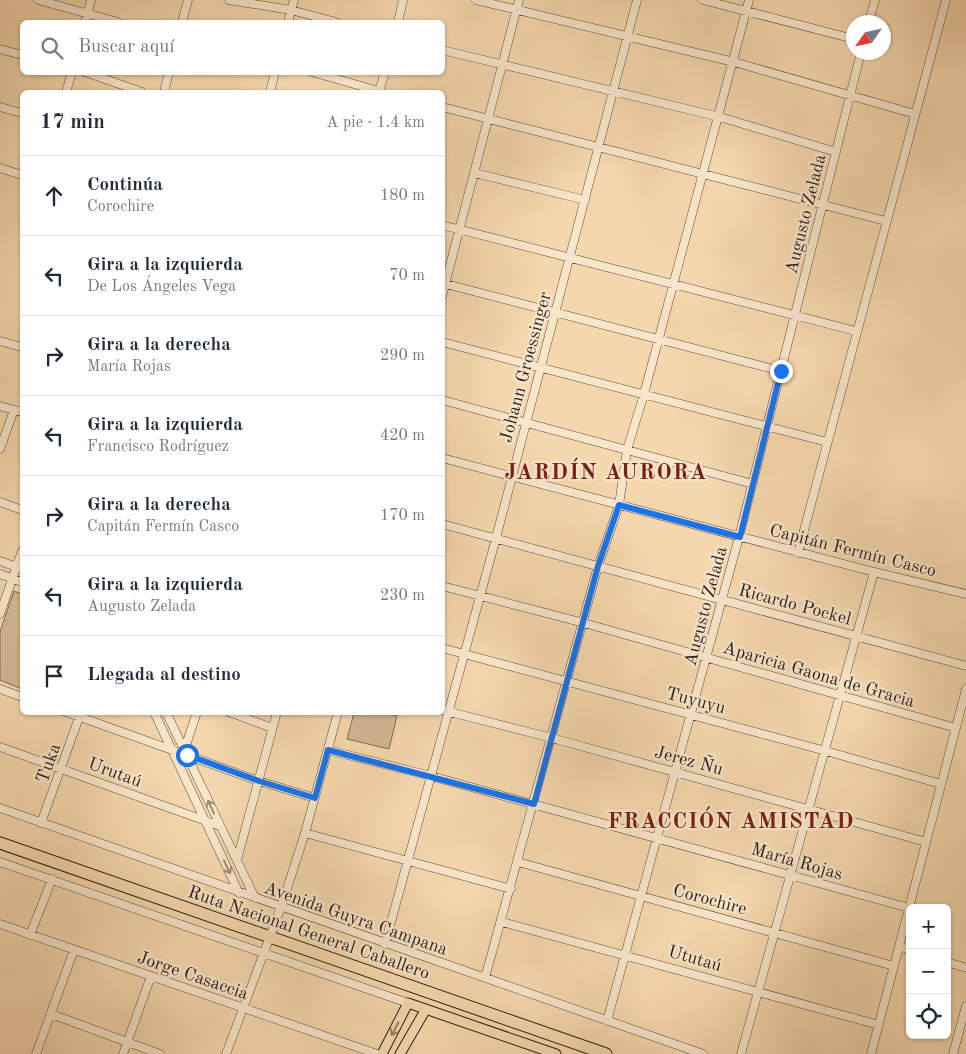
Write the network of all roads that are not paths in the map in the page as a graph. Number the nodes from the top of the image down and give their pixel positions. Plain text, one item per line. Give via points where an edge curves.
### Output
1 (38, 0) edge
2 (92, 0) edge
3 (188, 0) edge
4 (229, 0) edge
5 (294, 0) edge
6 (404, 0) edge
7 (476, 0) edge
8 (519, 0) edge
9 (636, 0) edge
10 (703, 0) edge
11 (750, 0) edge
12 (875, 0) edge
13 (946, 0) edge
14 (291, 10) junction
15 (516, 11) junction
16 (746, 11) junction
17 (88, 13) junction
18 (871, 15) edge
19 (86, 20) edge
20 (111, 20) edge
21 (183, 20) edge
22 (288, 20) edge
23 (328, 20) edge
24 (399, 20) edge
25 (626, 36) junction
26 (846, 37) edge
27 (0, 48) edge
28 (445, 51) edge
29 (20, 54) edge
30 (859, 60) edge
31 (734, 62) junction
32 (503, 64) junction
33 (71, 75) edge
34 (94, 75) edge
35 (168, 75) edge
36 (274, 75) edge
37 (322, 75) edge
38 (384, 75) edge
39 (67, 90) edge
40 (136, 90) edge
41 (164, 90) edge
42 (270, 90) edge
43 (373, 90) edge
44 (380, 90) edge
45 (613, 90) junction
46 (850, 96) junction
47 (0, 107) edge
48 (445, 108) edge
49 (20, 113) edge
50 (915, 114) junction
51 (720, 117) junction
52 (489, 119) junction
53 (598, 148) junction
54 (836, 152) junction
55 (0, 168) edge
56 (475, 173) junction
57 (20, 174) edge
58 (703, 174) junction
59 (585, 200) junction
60 (823, 205) junction
61 (886, 221) junction
62 (445, 226) edge
63 (460, 229) junction
64 (570, 257) junction
65 (445, 280) edge
66 (445, 283) edge
67 (672, 283) junction
68 (556, 311) junction
69 (795, 315) junction
70 (856, 330) junction
71 (658, 338) junction
72 (0, 341) edge
73 (445, 343) edge
74 (20, 346) edge
75 (540, 368) junction
76 (781, 371) junction
77 (644, 394) junction
78 (445, 401) edge
79 (0, 406) edge
80 (14, 410) junction
81 (20, 412) edge
82 (526, 423) junction
83 (768, 426) junction
84 (827, 442) junction
85 (0, 449) edge
86 (627, 450) junction
87 (445, 459) edge
88 (512, 478) junction
89 (753, 484) junction
90 (0, 502) edge
91 (619, 505) junction
92 (20, 509) edge
93 (445, 525) edge
94 (740, 537) junction
95 (496, 538) junction
96 (798, 553) junction
97 (0, 561) edge
98 (598, 566) junction
99 (20, 568) edge
100 (874, 572) junction
101 (0, 574) edge
102 (13, 578) junction
103 (20, 581) edge
104 (445, 587) edge
105 (966, 594) edge
106 (480, 596) junction
107 (722, 600) junction
108 (0, 614) edge
109 (584, 623) junction
110 (856, 636) junction
111 (445, 649) edge
112 (464, 654) junction
113 (707, 658) junction
114 (966, 666) edge
115 (568, 681) junction
116 (0, 689) edge
117 (966, 689) edge
118 (841, 694) junction
119 (20, 696) edge
120 (445, 711) edge
121 (81, 715) edge
122 (155, 715) edge
123 (167, 715) edge
124 (196, 715) edge
125 (237, 715) edge
126 (276, 715) edge
127 (337, 715) edge
128 (444, 715) edge
129 (692, 715) junction
130 (272, 728) junction
131 (956, 728) junction
132 (552, 738) junction
133 (0, 746) edge
134 (171, 749) junction
135 (328, 750) junction
136 (826, 751) junction
137 (184, 752) junction
138 (62, 769) junction
139 (675, 772) junction
140 (431, 776) junction
141 (259, 781) junction
142 (941, 784) junction
143 (315, 798) junction
144 (534, 804) junction
145 (0, 808) edge
146 (810, 809) junction
147 (205, 820) junction
148 (41, 823) junction
149 (220, 826) junction
150 (306, 833) junction
151 (657, 838) junction
152 (926, 842) junction
153 (0, 843) edge
154 (237, 860) junction
155 (409, 861) junction
156 (0, 862) edge
157 (518, 862) junction
158 (791, 875) junction
159 (52, 879) junction
160 (511, 889) junction
161 (239, 893) junction
162 (642, 896) junction
163 (255, 898) junction
164 (910, 904) edge
165 (906, 907) edge
166 (281, 908) junction
167 (906, 919) edge
168 (502, 922) junction
169 (0, 924) edge
170 (775, 932) junction
171 (30, 934) junction
172 (271, 937) junction
173 (385, 944) junction
174 (899, 946) junction
175 (907, 949) edge
176 (74, 950) junction
177 (263, 953) junction
178 (626, 955) junction
179 (951, 963) edge
180 (894, 966) junction
181 (966, 968) edge
182 (152, 976) junction
183 (485, 978) junction
184 (759, 992) junction
185 (408, 1003) junction
186 (966, 1006) edge
187 (243, 1008) junction
188 (426, 1009) junction
189 (51, 1014) junction
190 (607, 1020) junction
191 (879, 1025) junction
192 (128, 1042) junction
193 (36, 1054) edge
194 (123, 1054) edge
195 (160, 1054) edge
196 (226, 1054) edge
197 (377, 1054) edge
198 (382, 1054) edge
199 (400, 1054) edge
200 (556, 1054) edge
201 (606, 1054) edge
202 (703, 1054) edge
203 (741, 1054) edge
204 (871, 1054) edge
205 (953, 1054) edge

1 - 17 street
2 - 17 street
3 - 21 street
4 - 14 street
5 - 14 street
6 - 24 street
7 - 15 street
8 - 15 street
9 - 25 street, Johann Groessinger
10 - 16 street
11 - 16 street
12 - 18 street
13 - 50 street
14 - 22 street
14 - 23 street
15 - 25 street
15 - 32 street
16 - 26 street
16 - 31 street
17 - 19 street
17 - 20 street
25 - 31 street
25 - 45 street, Johann Groessinger
27 - 29 street
28 - 32 street
30 - 46 street, Augusto Zelada
31 - 46 street
31 - 51 street
32 - 45 street
32 - 52 street
33 - 39 street
34 - 40 street
35 - 41 street
36 - 42 street
37 - 43 street
38 - 44 street
45 - 51 street
45 - 53 street, Johann Groessinger
46 - 50 street
46 - 54 street, Augusto Zelada
47 - 49 street
48 - 52 street
50 - 61 street
51 - 54 street
51 - 58 street
52 - 53 street
52 - 56 street
53 - 58 street
53 - 59 street, Johann Groessinger
54 - 60 street, Augusto Zelada
55 - 57 street
56 - 59 street
56 - 63 street
58 - 60 street
58 - 67 street
59 - 64 street, Johann Groessinger
60 - 61 street
60 - 69 street, Augusto Zelada
61 - 70 street
62 - 63 street
63 - 64 street
63 - 65 street
64 - 67 street
64 - 68 street, Johann Groessinger
66 - 68 street
67 - 69 street
67 - 71 street
68 - 71 street
68 - 75 street, Johann Groessinger
69 - 70 street
69 - 76 street, Augusto Zelada
70 - 84 street
71 - 76 street
71 - 77 street
72 - 74 street
73 - 75 street
75 - 77 street
75 - 82 street, Johann Groessinger
76 - 83 street, Augusto Zelada
77 - 83 street
77 - 86 street
78 - 82 street
79 - 80 street
80 - 81 street
80 - 85 street
82 - 86 street
82 - 88 street, Johann Groessinger
83 - 84 street
83 - 89 street, Augusto Zelada
84 - 96 street
86 - 89 street
86 - 91 street
87 - 88 street, Capitán Fermín Casco
88 - 91 street, Capitán Fermín Casco
88 - 95 street, Johann Groessinger
89 - 94 street, Augusto Zelada
90 - 92 street
91 - 94 street, Capitán Fermín Casco
91 - 98 street
93 - 95 street, Ricardo Pockel
94 - 96 street, Capitán Fermín Casco
94 - 107 street, Augusto Zelada
95 - 98 street, Ricardo Pockel
95 - 106 street, Johann Groessinger
96 - 100 street, Capitán Fermín Casco
97 - 99 street
98 - 107 street, Ricardo Pockel
98 - 109 street
99 - 102 street
100 - 105 street, Capitán Fermín Casco
100 - 110 street
101 - 102 street
102 - 103 street
102 - 108 street
104 - 106 street, Aparicia Gaona de Gracia
106 - 109 street, Aparicia Gaona de Gracia
106 - 112 street, Johann Groessinger
107 - 110 street, Ricardo Pockel
107 - 113 street, Augusto Zelada
109 - 113 street, Aparicia Gaona de Gracia
109 - 115 street
110 - 114 street, Ricardo Pockel
110 - 118 street
111 - 112 street, Tuyuyu
112 - 115 street, Tuyuyu
112 - 120 street, Johann Groessinger
113 - 118 street, Aparicia Gaona de Gracia
113 - 129 street, Augusto Zelada
115 - 129 street, Tuyuyu
115 - 132 street
116 - 119 street
117 - 131 street
118 - 131 street, Aparicia Gaona de Gracia
118 - 136 street
120 - 132 street, Jerez Ñu
121 - 134 street
121 - 138 street, Tuka
122 - 134 street
123 - 137 street
124 - 137 street
125 - 130 street
126 - 130 street
127 - 135 street
128 - 140 street, Johann Groessinger
129 - 136 street, Tuyuyu
129 - 139 street, Augusto Zelada
130 - 141 street
131 - 142 street
132 - 139 street, Jerez Ñu
132 - 144 street
133 - 138 street, Urutaú
134 - 137 street
134 - 147 street
135 - 140 street, María Rojas
135 - 143 street
136 - 142 street, Tuyuyu
136 - 146 street
137 - 141 street
149 -> 137 street
138 - 147 street, Urutaú
138 - 148 street, Tuka
139 - 146 street, Jerez Ñu
139 - 151 street, Augusto Zelada
140 - 144 street, María Rojas
140 - 155 street, Johann Groessinger
141 - 143 street
141 - 154 street
142 - 152 street
143 - 150 street
144 - 151 street, María Rojas
144 - 157 street
145 - 148 street, Avenida Guyra Campana
146 - 152 street, Jerez Ñu
146 - 158 street
147 - 149 street, Urutaú
147 -> 161 street
148 - 161 street, Avenida Guyra Campana
149 - 154 street
150 - 155 street
150 - 166 street
151 - 158 street, María Rojas
151 - 162 street, Augusto Zelada
152 - 164 street
153 - 172 highway, Ruta Nacional General Caballero
154 - 163 street
155 - 160 street
155 - 173 street, Johann Groessinger
156 - 159 street
157 - 160 street
157 - 162 street, Corochire
158 - 165 street, María Rojas
158 - 170 street
159 - 171 street
159 - 177 street
160 - 168 street
161 - 163 street, Avenida Guyra Campana
162 - 170 street, Corochire
162 - 178 street, Augusto Zelada
163 - 166 street, Avenida Guyra Campana
166 - 172 street
166 - 173 street, Avenida Guyra Campana
167 - 174 street
168 - 178 street, Ututaú
168 - 183 street
169 - 171 street, Jorge Casaccia
170 - 180 street, Corochire
170 - 184 street
171 - 176 street, Jorge Casaccia
172 - 177 street
172 - 201 highway, Ruta Nacional General Caballero
173 - 183 street, Avenida Guyra Campana
174 - 175 street
174 - 180 street
176 - 182 street, Jorge Casaccia
176 - 189 street
177 - 185 street
177 - 187 street
178 - 184 street, Ututaú
178 - 190 street, Augusto Zelada
179 - 181 street
180 - 191 street
182 - 187 street, Jorge Casaccia
182 - 192 street
183 - 190 street, Avenida Guyra Campana
184 - 191 street, Ututaú
184 - 203 street
185 - 188 main road
185 -> 198 main road
186 - 205 street
187 - 196 street
187 - 197 street, Jorge Casaccia
188 - 199 main road
188 - 200 main road
189 - 192 street
189 - 193 street
190 - 202 street, Avenida Guyra Campana
191 - 204 street
192 - 194 street
192 - 195 street

